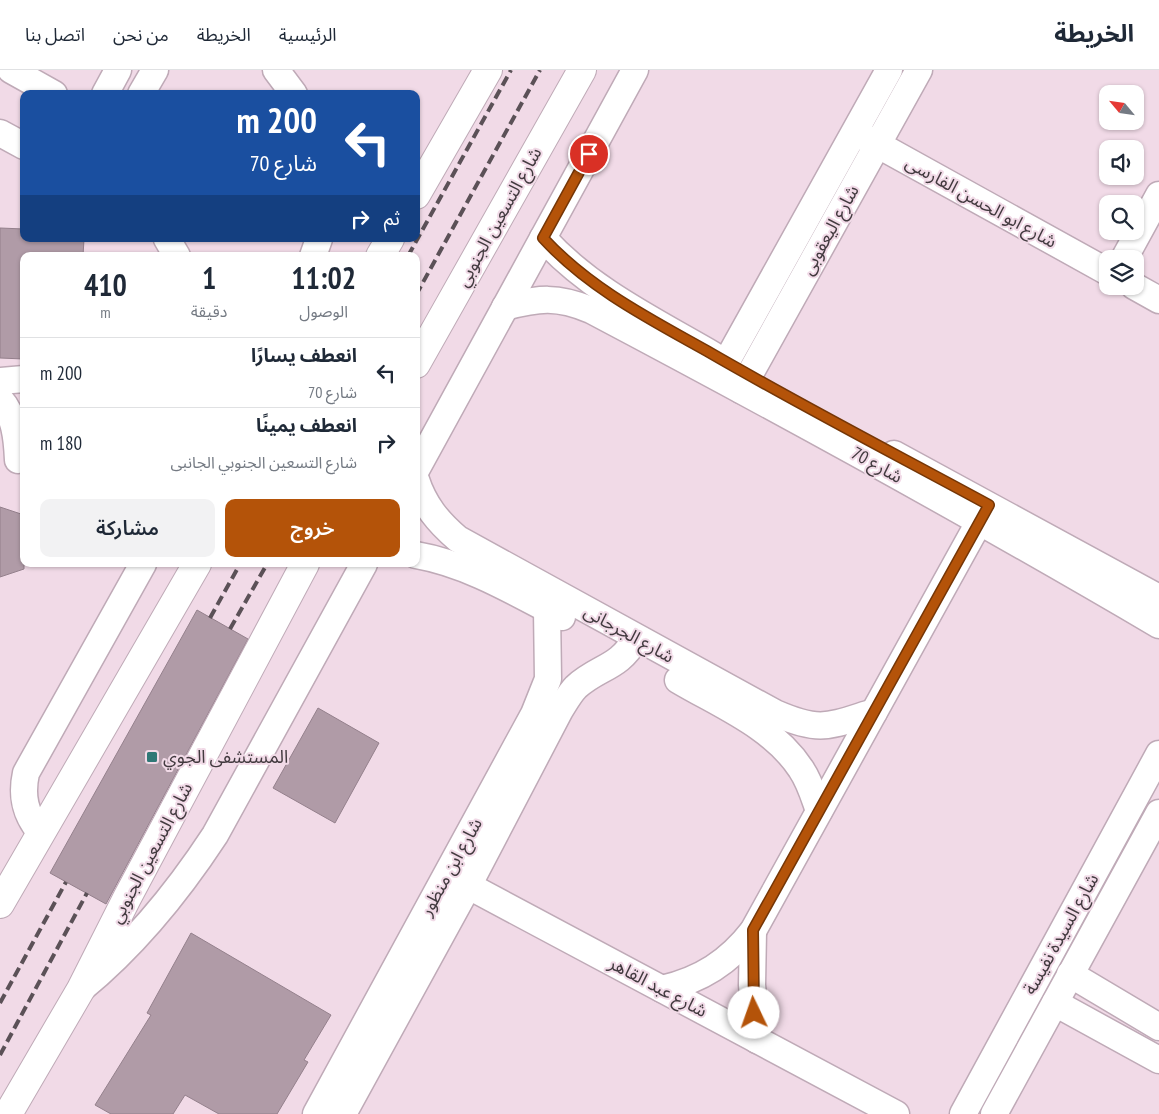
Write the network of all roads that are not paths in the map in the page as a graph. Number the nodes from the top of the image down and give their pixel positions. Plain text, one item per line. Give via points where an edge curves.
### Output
1 (10, 70) edge
2 (118, 70) edge
3 (276, 70) edge
4 (488, 70) edge
5 (582, 70) edge
6 (635, 70) edge
7 (889, 70) edge
8 (919, 70) edge
9 (47, 90) edge
10 (107, 90) edge
11 (291, 90) edge
12 (855, 132) junction
13 (0, 134) edge
14 (20, 144) edge
15 (878, 145) junction
16 (420, 187) edge
17 (1159, 195) edge
18 (543, 238) junction
19 (1129, 250) edge
20 (1099, 267) edge
21 (1144, 292) edge
22 (1159, 300) edge
23 (504, 307) junction
24 (420, 357) edge
25 (722, 370) junction
26 (20, 380) edge
27 (0, 381) edge
28 (746, 383) junction
29 (0, 399) edge
30 (14, 463) edge
31 (420, 463) edge
32 (420, 489) edge
33 (984, 514) junction
34 (420, 556) edge
35 (141, 567) edge
36 (195, 567) edge
37 (303, 567) edge
38 (362, 567) edge
39 (1159, 598) edge
40 (547, 610) junction
41 (1159, 625) edge
42 (632, 645) junction
43 (874, 712) junction
44 (1159, 754) edge
45 (819, 811) junction
46 (1158, 818) edge
47 (40, 832) junction
48 (457, 880) junction
49 (2, 897) edge
50 (753, 930) junction
51 (1070, 974) junction
52 (81, 989) junction
53 (662, 989) junction
54 (1055, 1003) junction
55 (1159, 1027) edge
56 (757, 1040) junction
57 (1159, 1060) edge
58 (8, 1114) edge
59 (316, 1114) edge
60 (343, 1114) edge
61 (896, 1114) edge
62 (963, 1114) edge
63 (994, 1114) edge

1 - 9 street
2 - 10 street
3 - 11 street
4 - 16 highway
5 - 24 highway, شارع التسعين الجنوبي
6 - 18 street
7 - 12 street, شارع اليعقوبى
8 - 15 street, شارع اليعقوبى
12 - 15 street, شارع ابو الحسن الفارسى
12 - 25 street, شارع اليعقوبى
13 - 14 street
15 - 20 street, شارع ابو الحسن الفارسى
15 - 28 street, شارع اليعقوبى
17 - 19 street
18 - 23 street
18 - 25 street, شارع 70 via 575,270
21 - 22 street
23 - 25 street, شارع 70 via 548,298 570,301
23 - 31 street
25 - 28 street, شارع 70
26 - 27 street
28 - 33 street, شارع 70
29 - 30 street via 15,430
32 - 42 street, شارع الجرجانى via 442,526 458,539
33 - 39 street, شارع 70
33 - 41 street, شارع 70
33 - 43 street
34 - 40 street, شارع الجرجانى via 453,565
35 - 47 street via 26,773 25,804 28,815
36 - 47 highway
37 - 52 highway, شارع التسعين الجنوبي
38 - 52 street via 196,864 139,936 110,966
40 - 42 street, شارع الجرجانى
40 - 48 street, شارع ابن منظور via 548,679
42 - 43 street, شارع الجرجانى via 800,724 824,727
42 - 45 street, شارع الجرجانى via 781,744 805,774
42 - 48 street, شارع ابن منظور via 612,665 576,687
43 - 45 street
44 - 62 street, شارع السيدة نفيسة
45 - 50 street
46 - 51 street, شارع السيدة نفيسة
47 - 49 highway
48 - 53 street, شارع عبد القاهر
48 - 59 street, شارع ابن منظور
48 - 60 street, شارع ابن منظور
50 - 53 street via 716,968 689,982
50 - 56 street via 752,985
51 - 54 street, شارع السيدة نفيسة
51 - 55 street
52 - 58 highway, شارع التسعين الجنوبي
53 - 56 street, شارع عبد القاهر
54 - 57 street
54 - 63 street, شارع السيدة نفيسة
56 - 61 street, شارع عبد القاهر

